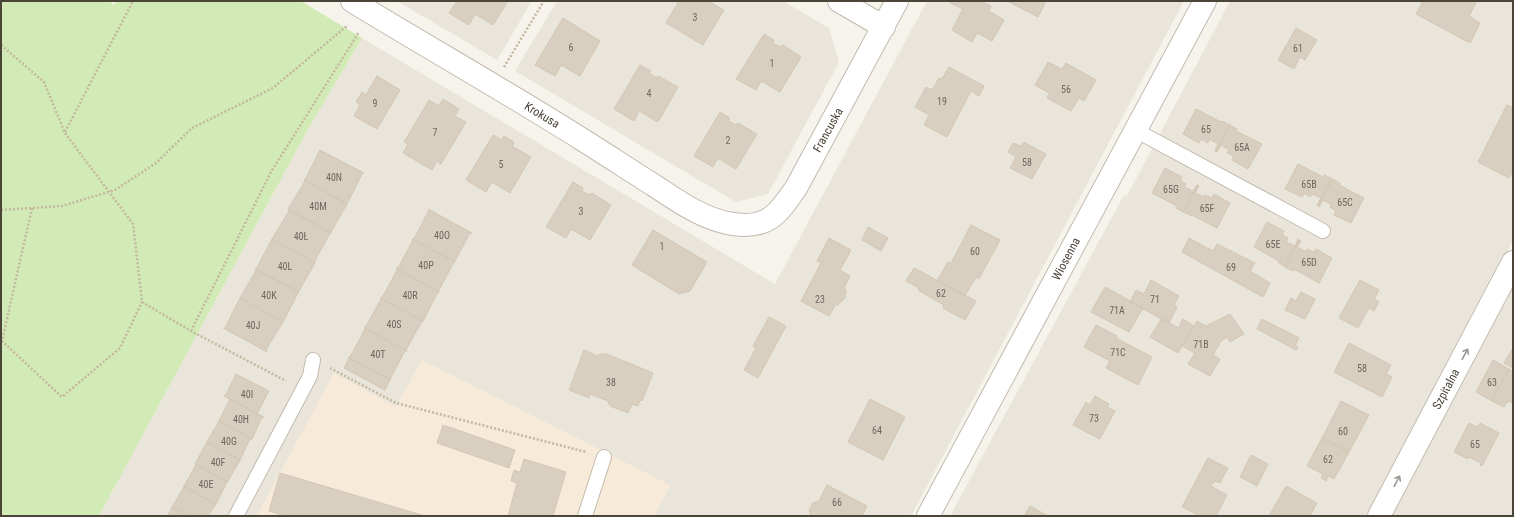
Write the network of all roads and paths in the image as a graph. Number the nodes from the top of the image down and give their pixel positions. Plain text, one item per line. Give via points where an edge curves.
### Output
1 (133, 1) edge
2 (544, 1) edge
3 (839, 1) edge
4 (897, 1) edge
5 (1205, 1) edge
6 (361, 6) edge
7 (884, 28) junction
8 (1, 45) edge
9 (492, 86) junction
10 (1136, 130) junction
11 (65, 133) junction
12 (109, 192) junction
13 (32, 208) junction
14 (1, 210) edge
15 (733, 224) joint
16 (1323, 231) dead end
17 (1513, 262) edge
18 (142, 302) junction
19 (191, 331) junction
20 (313, 360) dead end
21 (305, 384) junction
22 (604, 457) joint
23 (236, 516) edge
24 (585, 516) edge
25 (928, 516) edge
26 (1379, 516) edge

1 - 11 path
2 - 9 path
3 - 7 street
4 - 7 street, Francuska
5 - 10 street, Wiosenna
6 - 9 street, Krokusa
6 - 12 path via 346,28 273,88 192,128 156,163
6 - 19 path via 271,172
7 - 15 street, Francuska via 783,208 766,222 751,225
8 - 11 path via 44,82
9 - 15 street, Krokusa via 583,140 684,205 711,218
10 - 16 lane
10 - 25 street, Wiosenna
11 - 12 path
12 - 13 path via 62,206
12 - 18 path via 133,224
13 - 14 path
13 - 18 path via 2,340 62,397 120,348
26 -> 17 street, Szpitalna
18 - 19 path
19 - 21 path via 291,384
20 - 21 lane via 310,376
21 - 22 path via 330,368 396,403
21 - 23 lane
22 - 24 lane

